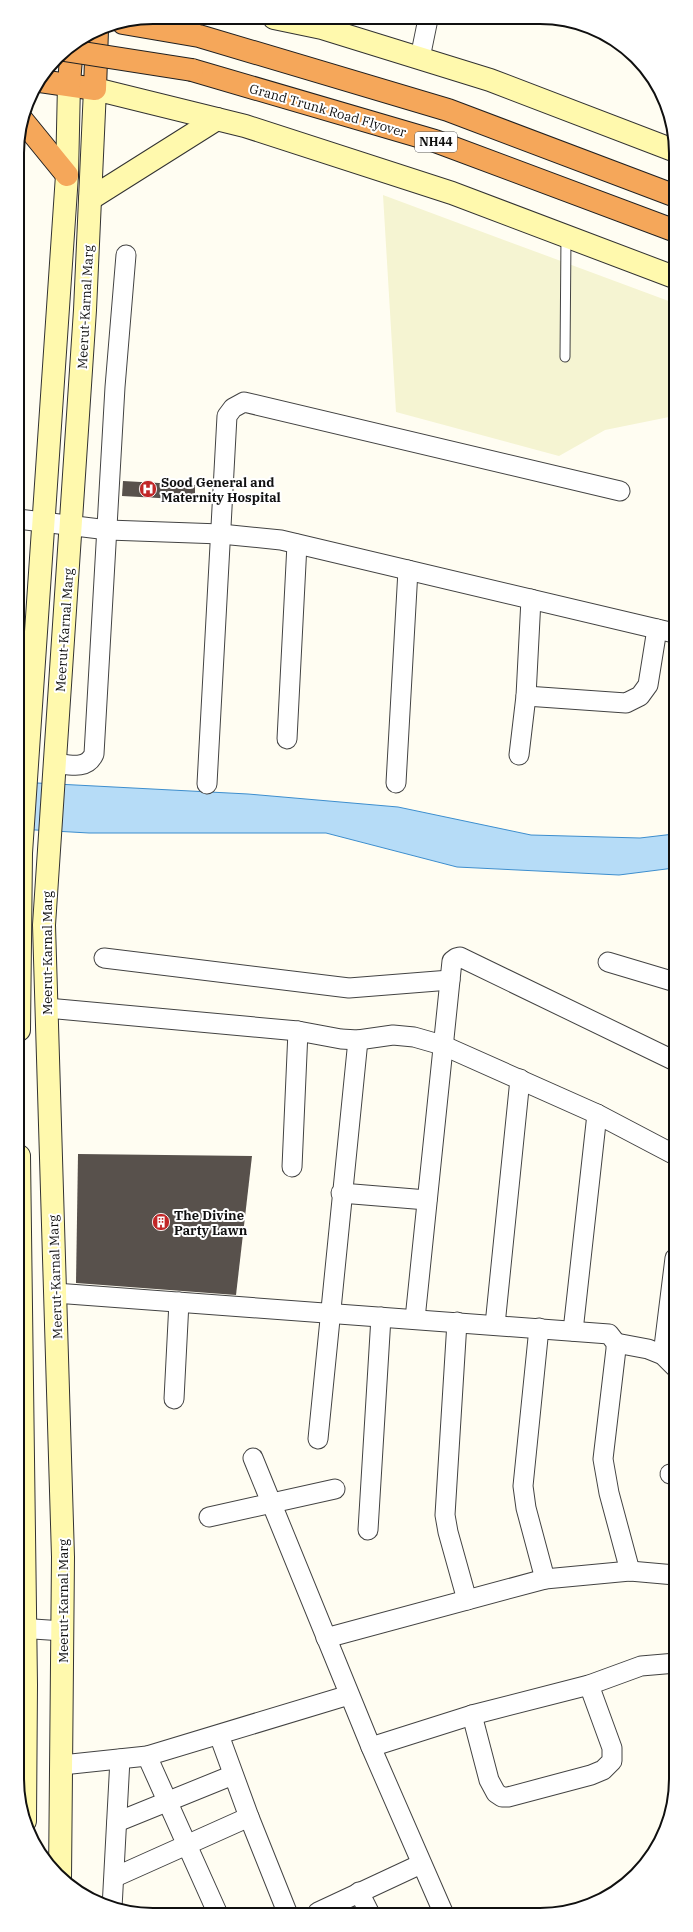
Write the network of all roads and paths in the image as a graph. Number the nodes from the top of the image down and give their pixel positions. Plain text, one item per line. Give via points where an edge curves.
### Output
1 (303, 24) edge
2 (427, 24) edge
3 (135, 25) edge
4 (97, 37) edge
5 (73, 51) edge
6 (71, 53) edge
7 (420, 58) junction
8 (46, 82) edge
9 (69, 84) junction
10 (95, 88) junction
11 (217, 119) junction
12 (27, 126) edge
13 (669, 148) edge
14 (67, 175) junction
15 (669, 193) edge
16 (90, 198) junction
17 (669, 228) edge
18 (566, 236) junction
19 (62, 255) junction
20 (126, 255) dead end
21 (88, 258) junction
22 (669, 275) edge
23 (565, 357) dead end
24 (620, 491) dead end
25 (24, 520) edge
26 (44, 522) junction
27 (72, 524) junction
28 (108, 530) junction
29 (221, 534) junction
30 (297, 544) junction
31 (408, 570) junction
32 (531, 599) junction
33 (666, 631) edge
34 (526, 696) junction
35 (287, 739) dead end
36 (519, 755) dead end
37 (55, 767) junction
38 (396, 783) dead end
39 (207, 784) dead end
40 (24, 806) edge
41 (104, 958) dead end
42 (608, 962) dead end
43 (450, 980) junction
44 (669, 980) edge
45 (46, 1008) junction
46 (298, 1031) junction
47 (358, 1040) junction
48 (442, 1045) junction
49 (669, 1058) edge
50 (520, 1079) junction
51 (598, 1114) junction
52 (669, 1152) edge
53 (292, 1167) dead end
54 (342, 1193) junction
55 (427, 1200) junction
56 (24, 1232) edge
57 (54, 1236) junction
58 (55, 1293) junction
59 (179, 1302) junction
60 (330, 1313) junction
61 (382, 1317) junction
62 (415, 1319) junction
63 (457, 1322) junction
64 (495, 1325) junction
65 (539, 1328) junction
66 (572, 1330) junction
67 (616, 1343) junction
68 (669, 1361) edge
69 (174, 1399) dead end
70 (318, 1439) dead end
71 (254, 1458) dead end
72 (335, 1489) dead end
73 (272, 1502) junction
74 (209, 1517) dead end
75 (368, 1530) dead end
76 (630, 1572) junction
77 (669, 1575) edge
78 (544, 1579) junction
79 (466, 1600) junction
80 (24, 1628) edge
81 (63, 1631) junction
82 (326, 1638) junction
83 (669, 1664) edge
84 (589, 1685) junction
85 (350, 1695) junction
86 (472, 1715) junction
87 (219, 1735) junction
88 (371, 1747) junction
89 (147, 1756) junction
90 (120, 1759) junction
91 (62, 1765) junction
92 (233, 1775) junction
93 (167, 1802) junction
94 (249, 1817) junction
95 (117, 1822) junction
96 (186, 1845) junction
97 (421, 1864) junction
98 (60, 1868) edge
99 (115, 1877) junction
100 (359, 1892) junction
101 (113, 1901) edge
102 (215, 1908) edge
103 (285, 1908) edge
104 (326, 1908) edge
105 (367, 1908) edge
106 (441, 1908) edge

1 - 7 street
2 - 7 street
3 - 15 highway, NH44 via 200,36 448,110
4 - 10 highway, Meerut-Karnal Marg
5 - 17 highway, Grand Trunk Road Flyover / NH44, bridge via 192,70 435,141
6 - 9 highway
7 - 13 street via 490,80
8 - 9 highway
9 - 10 highway
9 - 14 street, Meerut-Karnal Marg
10 - 11 street
10 - 16 street, Meerut-Karnal Marg
11 - 16 street
11 - 18 street via 452,192
12 - 14 highway
14 - 19 street, Meerut-Karnal Marg
16 - 21 street, Meerut-Karnal Marg
18 - 22 street
18 - 23 lane
19 - 21 street
19 - 26 street, Meerut-Karnal Marg
20 - 28 street via 115,388
21 - 27 street, Meerut-Karnal Marg
24 - 29 street via 244,402 233,408 227,416
25 - 26 street
26 - 27 street
26 - 40 street, Meerut-Karnal Marg
27 - 28 street
27 - 37 street, Meerut-Karnal Marg
28 - 29 street
28 - 37 street via 94,754 91,761 85,765
29 - 30 street
29 - 39 street
30 - 31 street
30 - 35 street
31 - 32 street
31 - 38 street
32 - 33 street
32 - 34 street
33 - 34 street via 648,685 640,696 626,703
34 - 36 street
37 - 45 street, Meerut-Karnal Marg via 44,925
41 - 43 street via 349,988
42 - 44 street
43 - 48 street
43 - 49 street via 452,961 460,957
45 - 46 street
45 - 57 street, Meerut-Karnal Marg
46 - 47 street
46 - 53 street
47 - 48 street via 393,1035 414,1037
47 - 54 street
48 - 50 street
48 - 55 street
50 - 51 street
50 - 64 street
51 - 52 street
51 - 66 street
54 - 55 street
54 - 60 street
55 - 62 street
56 - 57 street
57 - 58 street, Meerut-Karnal Marg
58 - 59 street
58 - 81 street, Meerut-Karnal Marg via 64,1557
59 - 60 street
59 - 69 street
60 - 61 street
60 - 70 street
61 - 62 street
61 - 75 street
62 - 63 street
63 - 64 street
63 - 79 street via 445,1515
64 - 65 street
65 - 66 street
65 - 78 street via 523,1486
66 - 67 street via 606,1333
67 - 68 street via 648,1349
67 - 76 street via 603,1460
71 - 73 street
72 - 73 street
73 - 74 street
73 - 82 street
76 - 77 street
76 - 78 street
78 - 79 street
79 - 82 street
80 - 81 street
81 - 91 street, Meerut-Karnal Marg
82 - 85 street
83 - 84 street via 641,1666
84 - 86 street
84 - 86 street via 612,1748 612,1761 603,1770 591,1775 515,1795 502,1797 493,1788
85 - 87 street
85 - 88 street
86 - 88 street
87 - 89 street
87 - 92 street
88 - 97 street
89 - 90 street
89 - 93 street
90 - 91 street
90 - 95 street
91 - 98 street, Meerut-Karnal Marg
92 - 93 street
92 - 94 street
93 - 95 street
93 - 96 street
94 - 96 street
94 - 103 street
95 - 99 street
96 - 99 street
96 - 102 street
97 - 100 street
97 - 106 street
99 - 101 street
100 - 104 street
100 - 105 street

